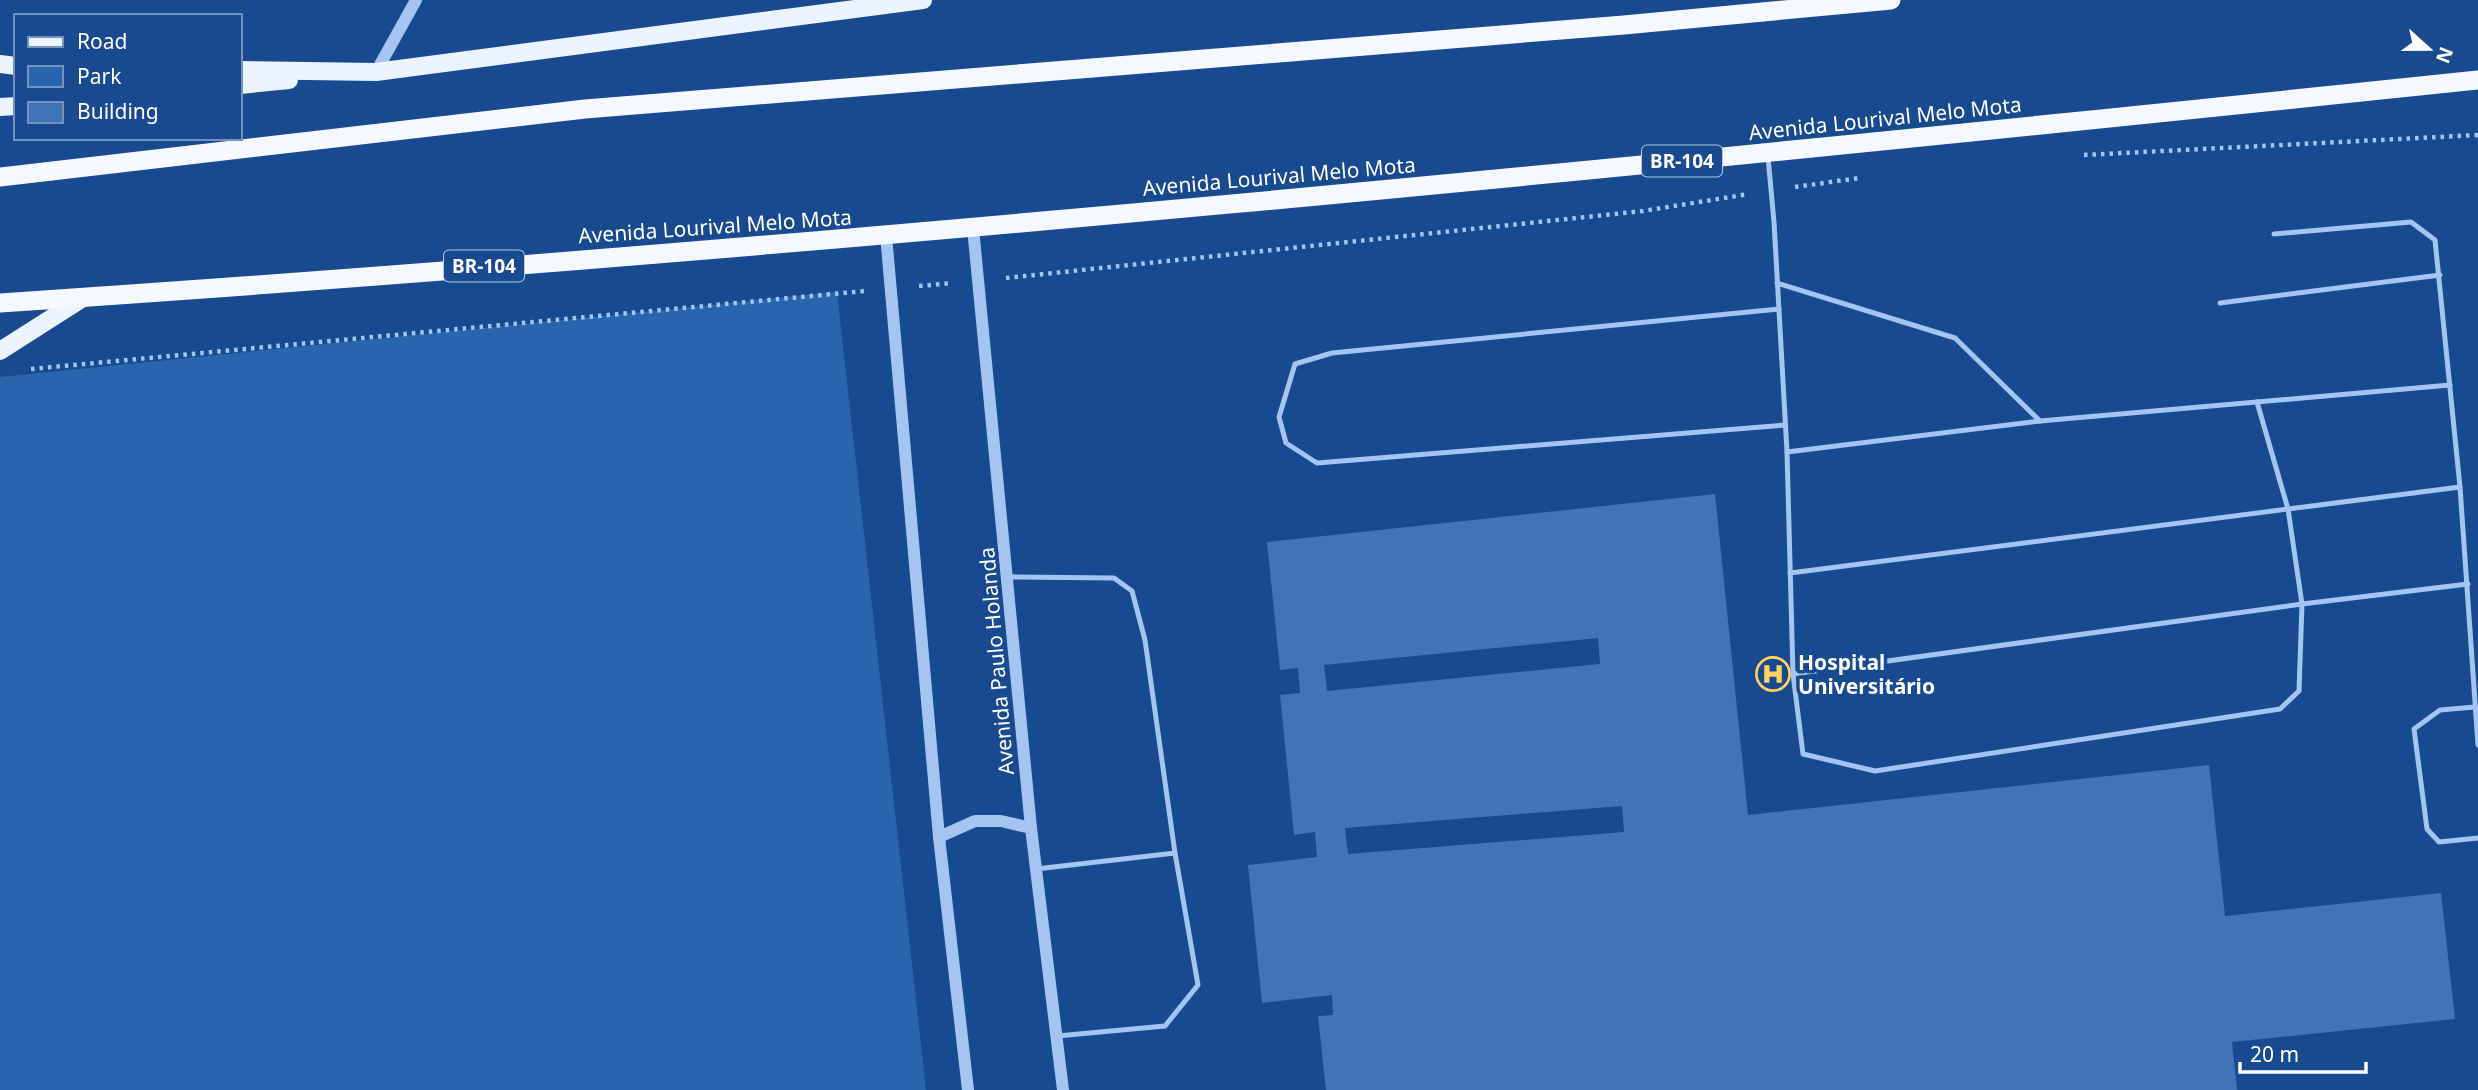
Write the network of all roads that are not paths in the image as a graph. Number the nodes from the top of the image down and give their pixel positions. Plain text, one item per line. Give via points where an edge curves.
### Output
1 (415, 0) edge
2 (923, 0) edge
3 (1891, 0) edge
4 (242, 70) edge
5 (376, 72) junction
6 (2478, 80) edge
7 (242, 85) edge
8 (1768, 154) junction
9 (0, 177) edge
10 (973, 228) junction
11 (2274, 234) dead end
12 (886, 235) junction
13 (2440, 275) junction
14 (1777, 283) junction
15 (83, 298) junction
16 (0, 303) edge
17 (2220, 303) dead end
18 (1779, 309) junction
19 (0, 351) edge
20 (2450, 385) junction
21 (2256, 402) junction
22 (2040, 421) junction
23 (1785, 425) junction
24 (1787, 452) junction
25 (2460, 487) junction
26 (2288, 509) junction
27 (1790, 573) junction
28 (1008, 577) junction
29 (2468, 584) junction
30 (2302, 604) junction
31 (1793, 674) junction
32 (2475, 707) junction
33 (2478, 745) edge
34 (1031, 828) junction
35 (939, 837) junction
36 (2478, 838) edge
37 (1175, 853) junction
38 (1036, 869) junction
39 (1056, 1036) junction
40 (968, 1090) edge
41 (1063, 1090) edge

1 - 5 street
2 - 5 main road
3 - 9 highway via 585,109
4 - 5 main road
5 - 7 main road
6 - 8 highway, Avenida Lourival Melo Mota / BR-104
8 - 10 highway, Avenida Lourival Melo Mota / BR-104
8 - 14 lane
10 - 12 highway, Avenida Lourival Melo Mota / BR-104
10 - 28 street, Avenida Paulo Holanda
11 - 13 lane via 2411,222 2435,240
12 - 15 highway, Avenida Lourival Melo Mota / BR-104
12 - 35 street
13 - 17 lane
13 - 20 lane
14 - 18 lane
14 - 22 lane via 1955,338
15 - 16 highway, Avenida Lourival Melo Mota / BR-104
15 - 19 main road, Avenida Lourival Melo Mota
18 - 23 lane
18 - 23 lane via 1332,353 1295,364 1279,416 1286,443 1317,463
20 - 21 lane
20 - 25 lane
21 - 22 lane
21 - 26 lane
22 - 24 lane
23 - 24 lane
24 - 27 lane
25 - 26 lane
25 - 29 lane
26 - 27 lane
26 - 30 lane
27 - 31 lane
28 - 34 street, Avenida Paulo Holanda
28 - 37 lane via 1114,578 1132,591 1145,640
29 - 30 lane
29 - 32 lane
30 - 31 lane
30 - 31 lane via 2299,691 2280,709 1875,771 1802,754
32 - 33 lane
32 - 36 lane via 2440,710 2414,729 2427,829 2439,842
34 - 35 street via 975,821
34 - 38 street, Avenida Paulo Holanda
35 - 40 street
37 - 38 lane
37 - 39 lane via 1198,985 1165,1026
38 - 39 street, Avenida Paulo Holanda
39 - 41 street, Avenida Paulo Holanda

